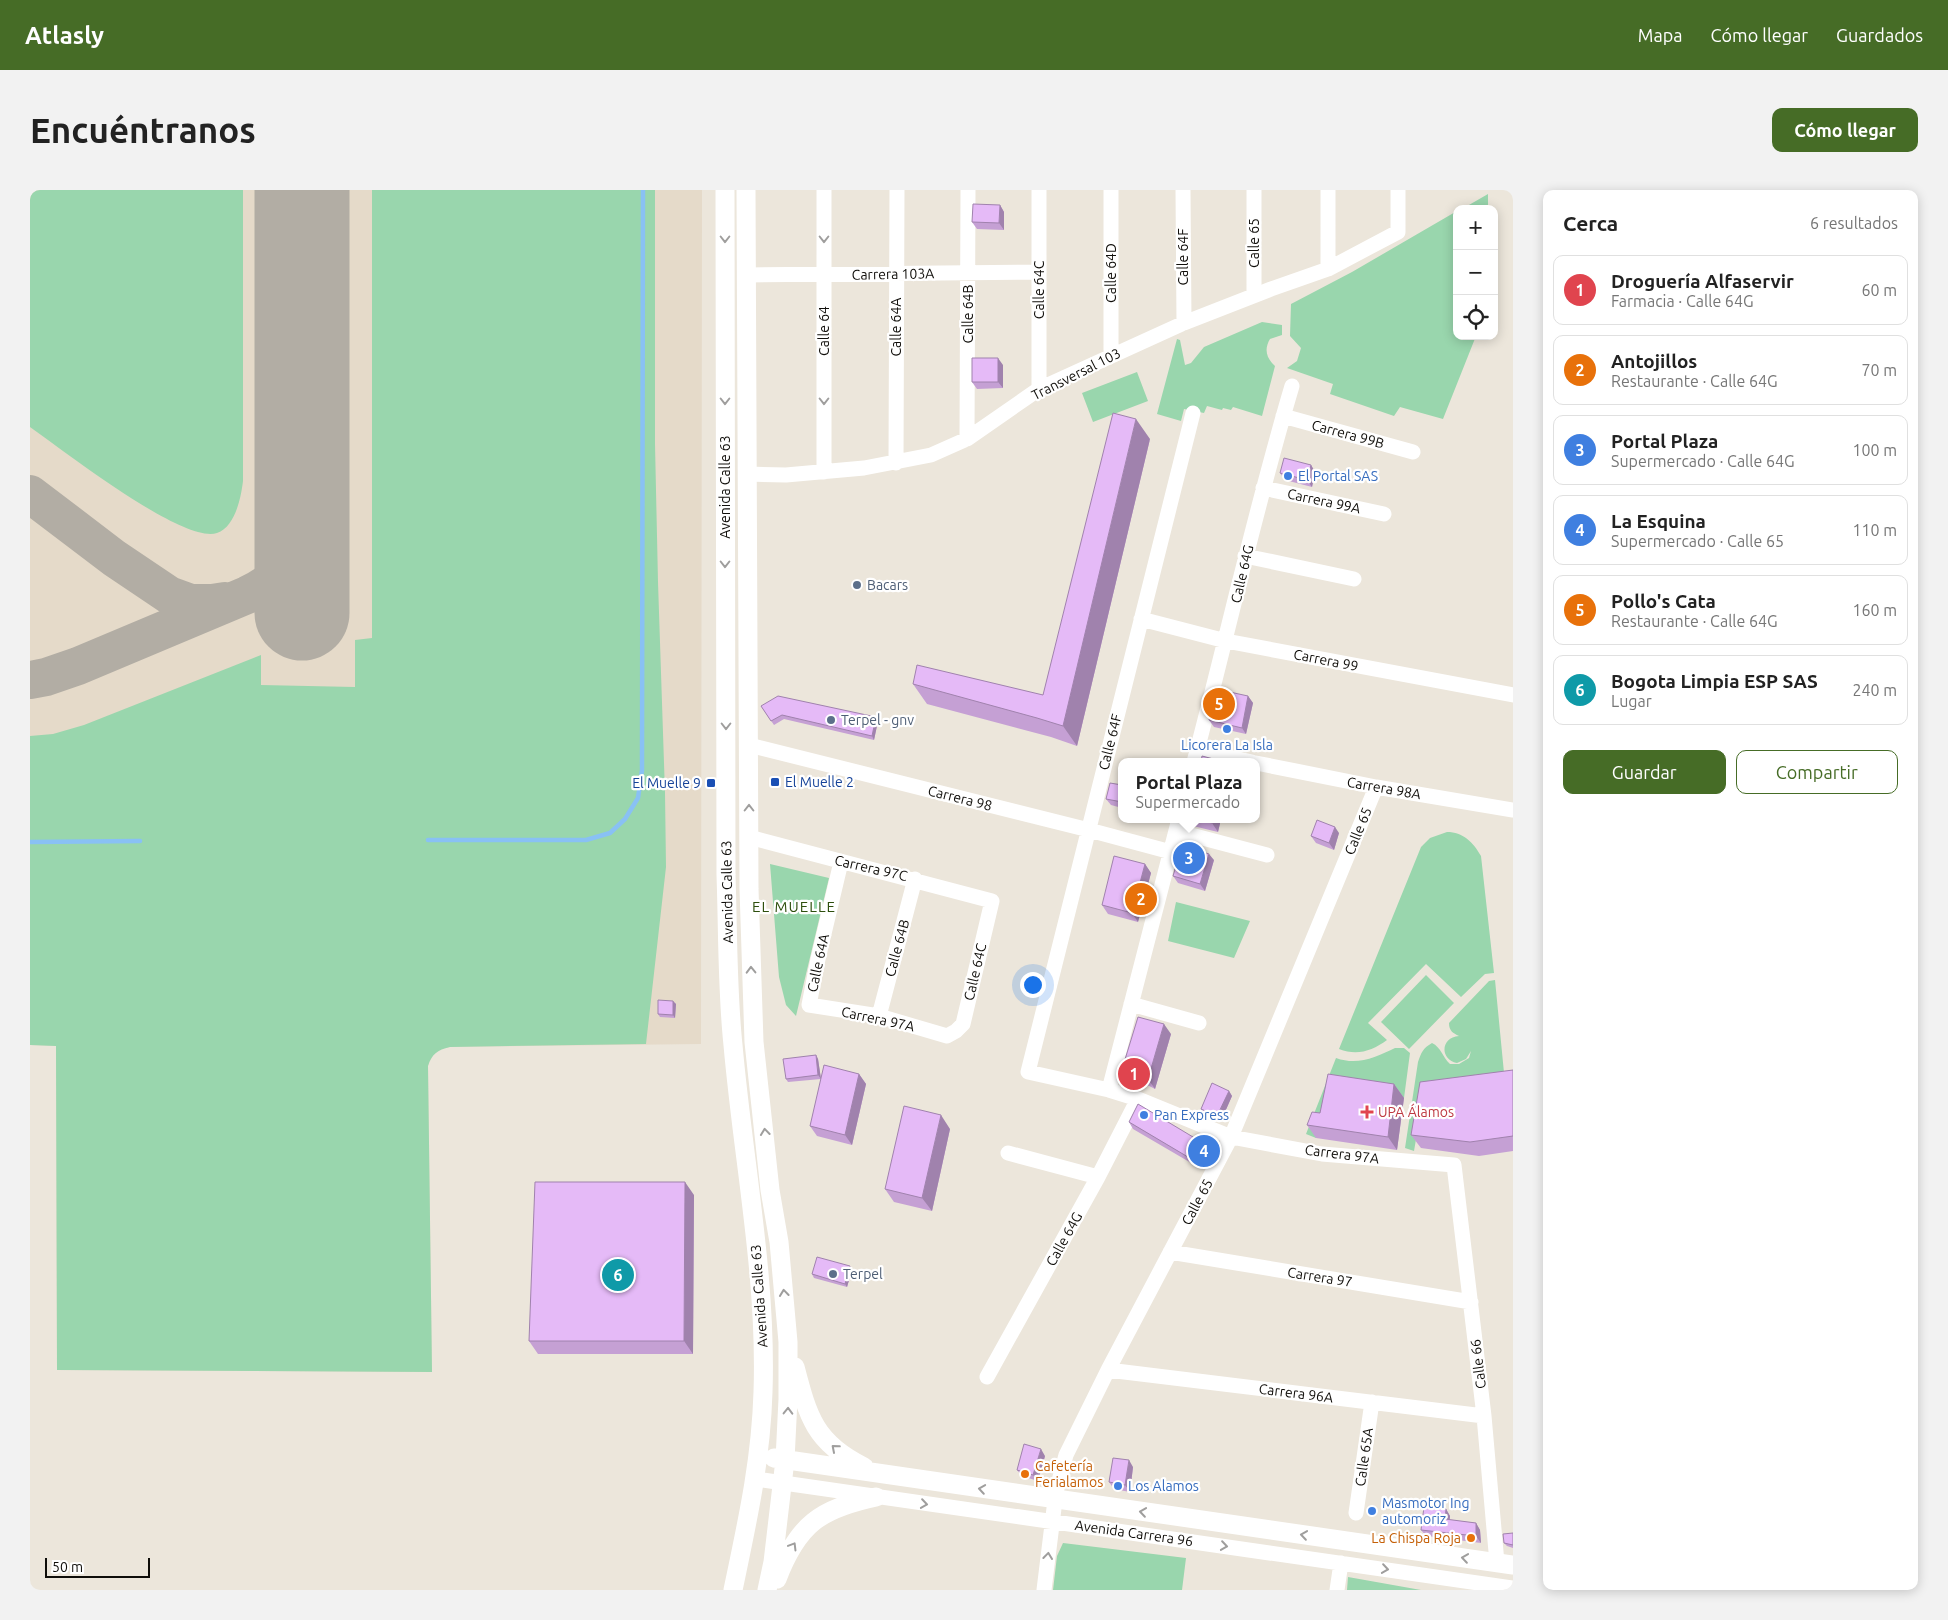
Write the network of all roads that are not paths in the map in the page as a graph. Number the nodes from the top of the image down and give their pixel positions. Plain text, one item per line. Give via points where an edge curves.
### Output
1 (725, 190) edge
2 (746, 190) edge
3 (824, 190) edge
4 (897, 190) edge
5 (968, 190) edge
6 (1039, 190) edge
7 (1110, 190) edge
8 (1183, 190) edge
9 (1254, 190) edge
10 (1328, 190) edge
11 (1398, 190) edge
12 (1328, 269) junction
13 (1039, 272) junction
14 (897, 273) junction
15 (968, 273) junction
16 (824, 274) junction
17 (746, 275) junction
18 (1254, 296) junction
19 (1184, 323) junction
20 (1111, 355) junction
21 (1292, 386) dead end
22 (1039, 389) junction
23 (1192, 413) dead end
24 (1283, 416) junction
25 (967, 439) junction
26 (1413, 452) dead end
27 (896, 463) junction
28 (824, 472) junction
29 (747, 474) junction
30 (1263, 488) junction
31 (1384, 514) dead end
32 (1245, 556) junction
33 (1354, 579) dead end
34 (1141, 619) junction
35 (1226, 641) junction
36 (1513, 695) edge
37 (749, 745) junction
38 (1196, 756) edge
39 (1215, 758) edge
40 (1260, 764) edge
41 (1376, 787) junction
42 (1513, 810) edge
43 (1178, 825) edge
44 (1089, 830) junction
45 (749, 837) junction
46 (1171, 852) junction
47 (1267, 855) dead end
48 (841, 862) junction
49 (915, 879) junction
50 (992, 900) joint
51 (1132, 1004) junction
52 (809, 1006) joint
53 (879, 1016) junction
54 (1199, 1023) dead end
55 (947, 1036) joint
56 (1028, 1072) joint
57 (1108, 1090) junction
58 (1138, 1099) junction
59 (1231, 1137) junction
60 (1008, 1152) dead end
61 (1454, 1165) joint
62 (1098, 1177) junction
63 (1170, 1252) junction
64 (1471, 1302) junction
65 (788, 1342) junction
66 (1108, 1370) junction
67 (987, 1377) dead end
68 (1372, 1402) junction
69 (1484, 1416) junction
70 (759, 1456) junction
71 (785, 1460) junction
72 (876, 1473) junction
73 (756, 1479) junction
74 (782, 1483) junction
75 (876, 1497) junction
76 (1056, 1500) junction
77 (1356, 1513) dead end
78 (1052, 1522) junction
79 (1341, 1563) junction
80 (1505, 1564) edge
81 (1513, 1588) edge
82 (733, 1590) edge
83 (767, 1590) edge
84 (774, 1590) edge
85 (1044, 1590) edge
86 (1337, 1590) edge

1 -> 70 main road, Avenida Calle 63 via 728,971 732,1044 759,1279 763,1392
2 - 17 main road, Avenida Calle 63
3 -> 16 street, Calle 64
4 - 14 street, Calle 64A
5 - 15 street, Calle 64B
6 - 13 street, Calle 64C
7 - 20 street, Calle 64D
8 - 19 street, Calle 64F
9 - 18 street, Calle 65
10 - 12 street
11 - 12 street, Transversal 103 via 1398,232
12 - 18 street, Transversal 103
13 - 15 street, Carrera 103A
13 - 22 street, Calle 64C
14 - 15 street, Carrera 103A
14 - 16 street, Carrera 103A
14 - 27 street, Calle 64A
15 - 25 street, Calle 64B
16 - 17 street, Carrera 103A
16 -> 28 street, Calle 64
17 - 29 main road, Avenida Calle 63
18 - 19 street, Transversal 103
19 - 20 street, Transversal 103
20 - 22 street, Transversal 103
21 - 24 street, Calle 64G
22 - 25 street, Transversal 103
23 - 34 street, Calle 64F
24 - 26 street, Carrera 99B
24 - 30 street, Calle 64G
25 - 27 street, Transversal 103 via 931,455
27 - 28 street, Transversal 103
28 - 29 street, Transversal 103
29 - 37 main road, Avenida Calle 63
30 - 31 street, Carrera 99A
30 - 32 street, Calle 64G
32 - 33 street
32 - 35 street, Calle 64G
34 - 35 street, Carrera 99
34 - 44 street, Calle 64F
35 - 36 street, Carrera 99
35 - 38 street, Calle 64G
37 - 44 street, Carrera 98
45 -> 37 main road, Avenida Calle 63
38 - 39 street
40 - 41 street, Carrera 98A
41 - 42 street, Carrera 98A
41 - 59 street, Calle 65
43 - 46 street
43 - 47 street
44 - 46 street, Carrera 98
44 - 56 street, Calle 64F
45 - 48 street, Carrera 97C
65 -> 45 main road, Avenida Calle 63 via 754,1042
46 - 51 street
48 - 49 street, Carrera 97C
48 - 52 street, Calle 64A
49 - 50 street, Carrera 97C
49 - 53 street, Calle 64B
50 - 55 street, Calle 64C via 963,1024
51 - 54 street
51 - 57 street
52 - 53 street, Carrera 97A
53 - 55 street, Carrera 97A
56 - 57 street, Carrera 97A
57 - 58 street, Carrera 97A
58 - 59 street, Carrera 97A
58 - 62 street, Calle 64G
59 - 61 street, Carrera 97A via 1322,1154
59 - 63 street, Calle 65
60 - 62 street
61 - 64 street, Calle 66
62 - 67 street, Calle 64G
63 - 64 street, Carrera 97
63 - 66 street, Calle 65
64 - 69 street, Calle 66
71 -> 65 main road, Avenida Calle 63
72 -> 65 main road via 839,1453 819,1432 806,1409
66 - 68 street, Carrera 96A
66 - 76 street, Calle 65 via 1066,1455
68 - 69 street, Carrera 96A
68 - 77 street, Calle 65A
69 - 80 street, Calle 66
70 - 71 main road, Avenida Carrera 96
70 - 73 main road, Avenida Calle 63
71 - 72 main road, Avenida Carrera 96
71 - 74 main road, Avenida Calle 63
76 -> 72 main road, Avenida Carrera 96
73 - 74 street, Avenida Carrera 96
73 - 82 main road, Avenida Calle 63
74 - 75 street, Avenida Carrera 96
74 - 83 main road, Avenida Calle 63
75 -> 78 street, Avenida Carrera 96
84 -> 75 main road via 790,1550 809,1525 835,1508
76 - 78 street, Calle 65
80 -> 76 main road, Avenida Carrera 96
78 -> 79 street, Avenida Carrera 96
85 -> 78 street, Calle 65
79 -> 81 street, Avenida Carrera 96
79 - 86 street

